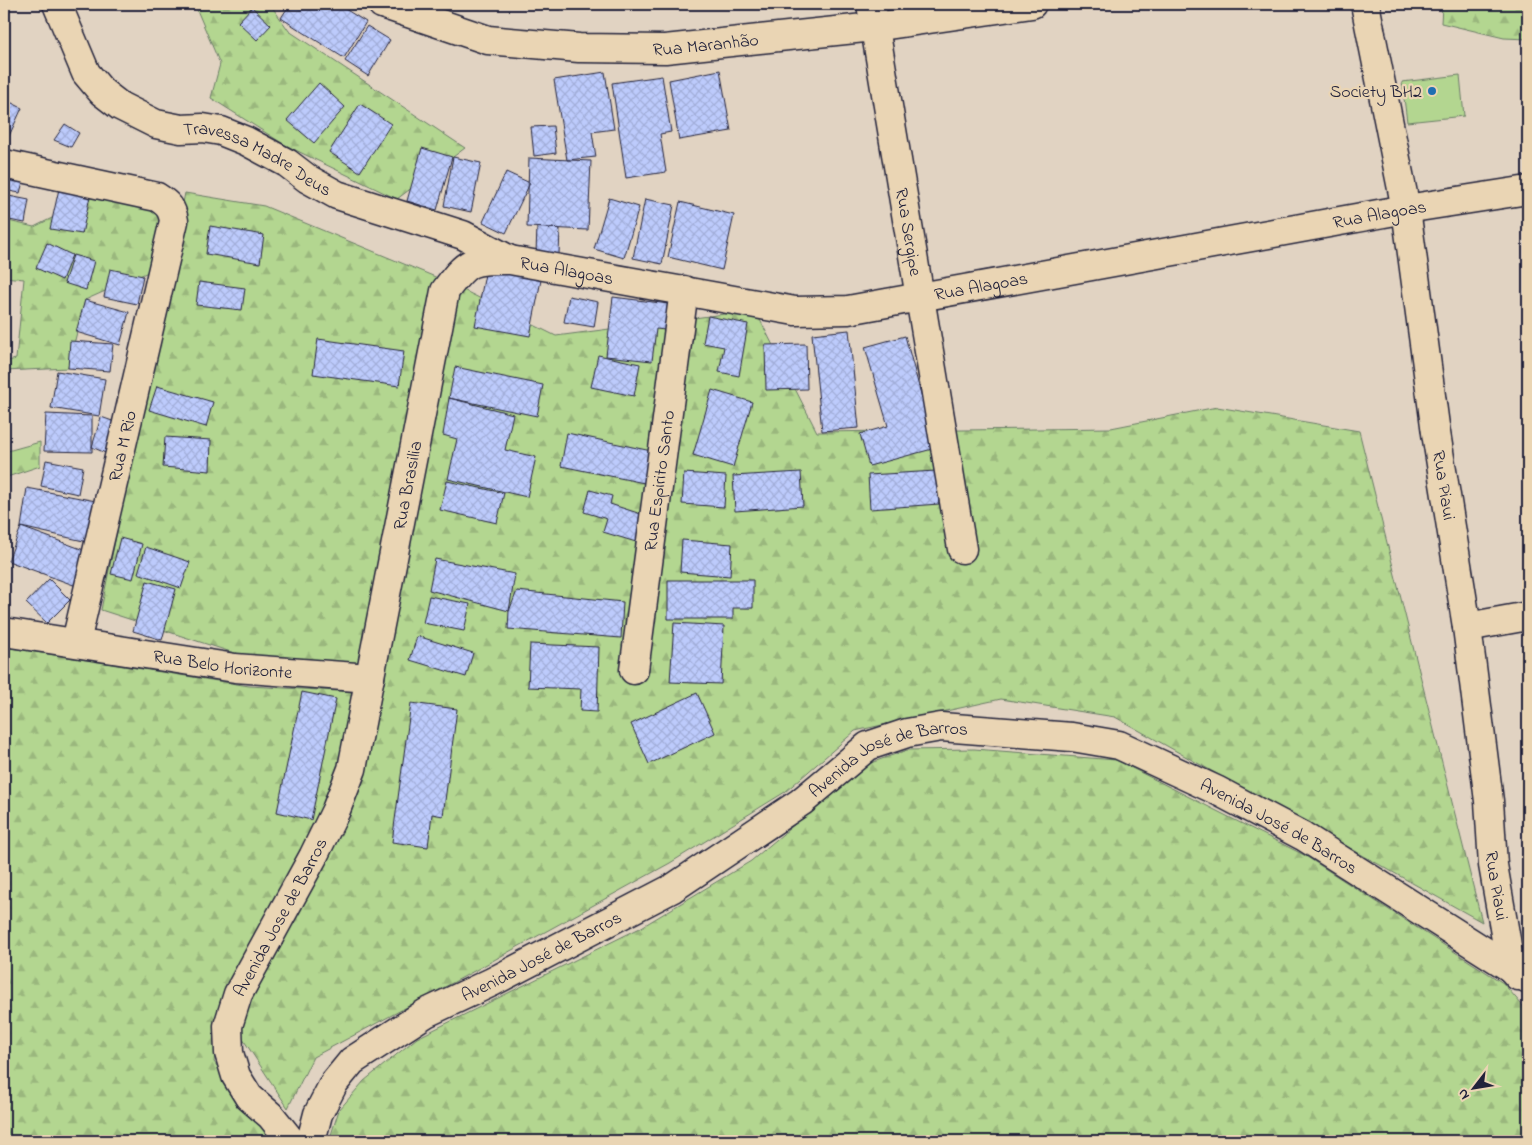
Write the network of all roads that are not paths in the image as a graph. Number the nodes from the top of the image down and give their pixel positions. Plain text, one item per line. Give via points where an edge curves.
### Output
1 (57, 4) edge
2 (382, 4) edge
3 (1032, 4) edge
4 (1366, 4) edge
5 (872, 16) edge
6 (4, 164) edge
7 (1528, 190) edge
8 (1406, 209) junction
9 (510, 260) junction
10 (684, 290) junction
11 (445, 291) joint
12 (921, 298) junction
13 (962, 549) dead end
14 (1528, 616) edge
15 (1467, 627) junction
16 (4, 632) edge
17 (76, 642) junction
18 (634, 670) dead end
19 (370, 678) junction
20 (1522, 978) edge
21 (291, 1141) edge
22 (311, 1141) edge

1 - 9 street, Travessa Madre Deus via 86,73 97,88 120,106 156,124 221,131 287,162 337,195 463,235
2 - 5 street, Rua Maranhão via 488,40 579,48 665,49
3 - 5 street, Rua Maranhão
4 - 8 street, Rua Piaui
5 - 12 street, Rua Sergipe
6 - 17 street, Rua M Rio via 157,196 168,204 174,221
7 - 8 street, Rua Alagoas
8 - 12 street, Rua Alagoas
8 - 15 street, Rua Piaui via 1436,433
9 - 10 street, Rua Alagoas
9 - 11 street, Rua Alagoas via 470,263
10 - 12 street, Rua Alagoas via 795,310 848,310
10 - 18 street, Rua Espirito Santo
11 - 19 street, Rua Brasilia
12 - 13 street, Rua Sergipe
14 - 15 street
15 - 20 street, Rua Piaui via 1489,801 1493,864
16 - 17 street, Rua Belo Horizonte
17 - 19 street, Rua Belo Horizonte via 235,668
19 - 21 street, Avenida Jose de Barros via 352,769 336,810 238,994 228,1026 229,1053 236,1076 249,1097 271,1116
20 - 22 street, Avenida José de Barros via 1303,836 1216,790 1119,745 1063,736 941,727 907,732 868,746 801,802 672,888 501,978 426,1013 352,1061 334,1083 318,1114

